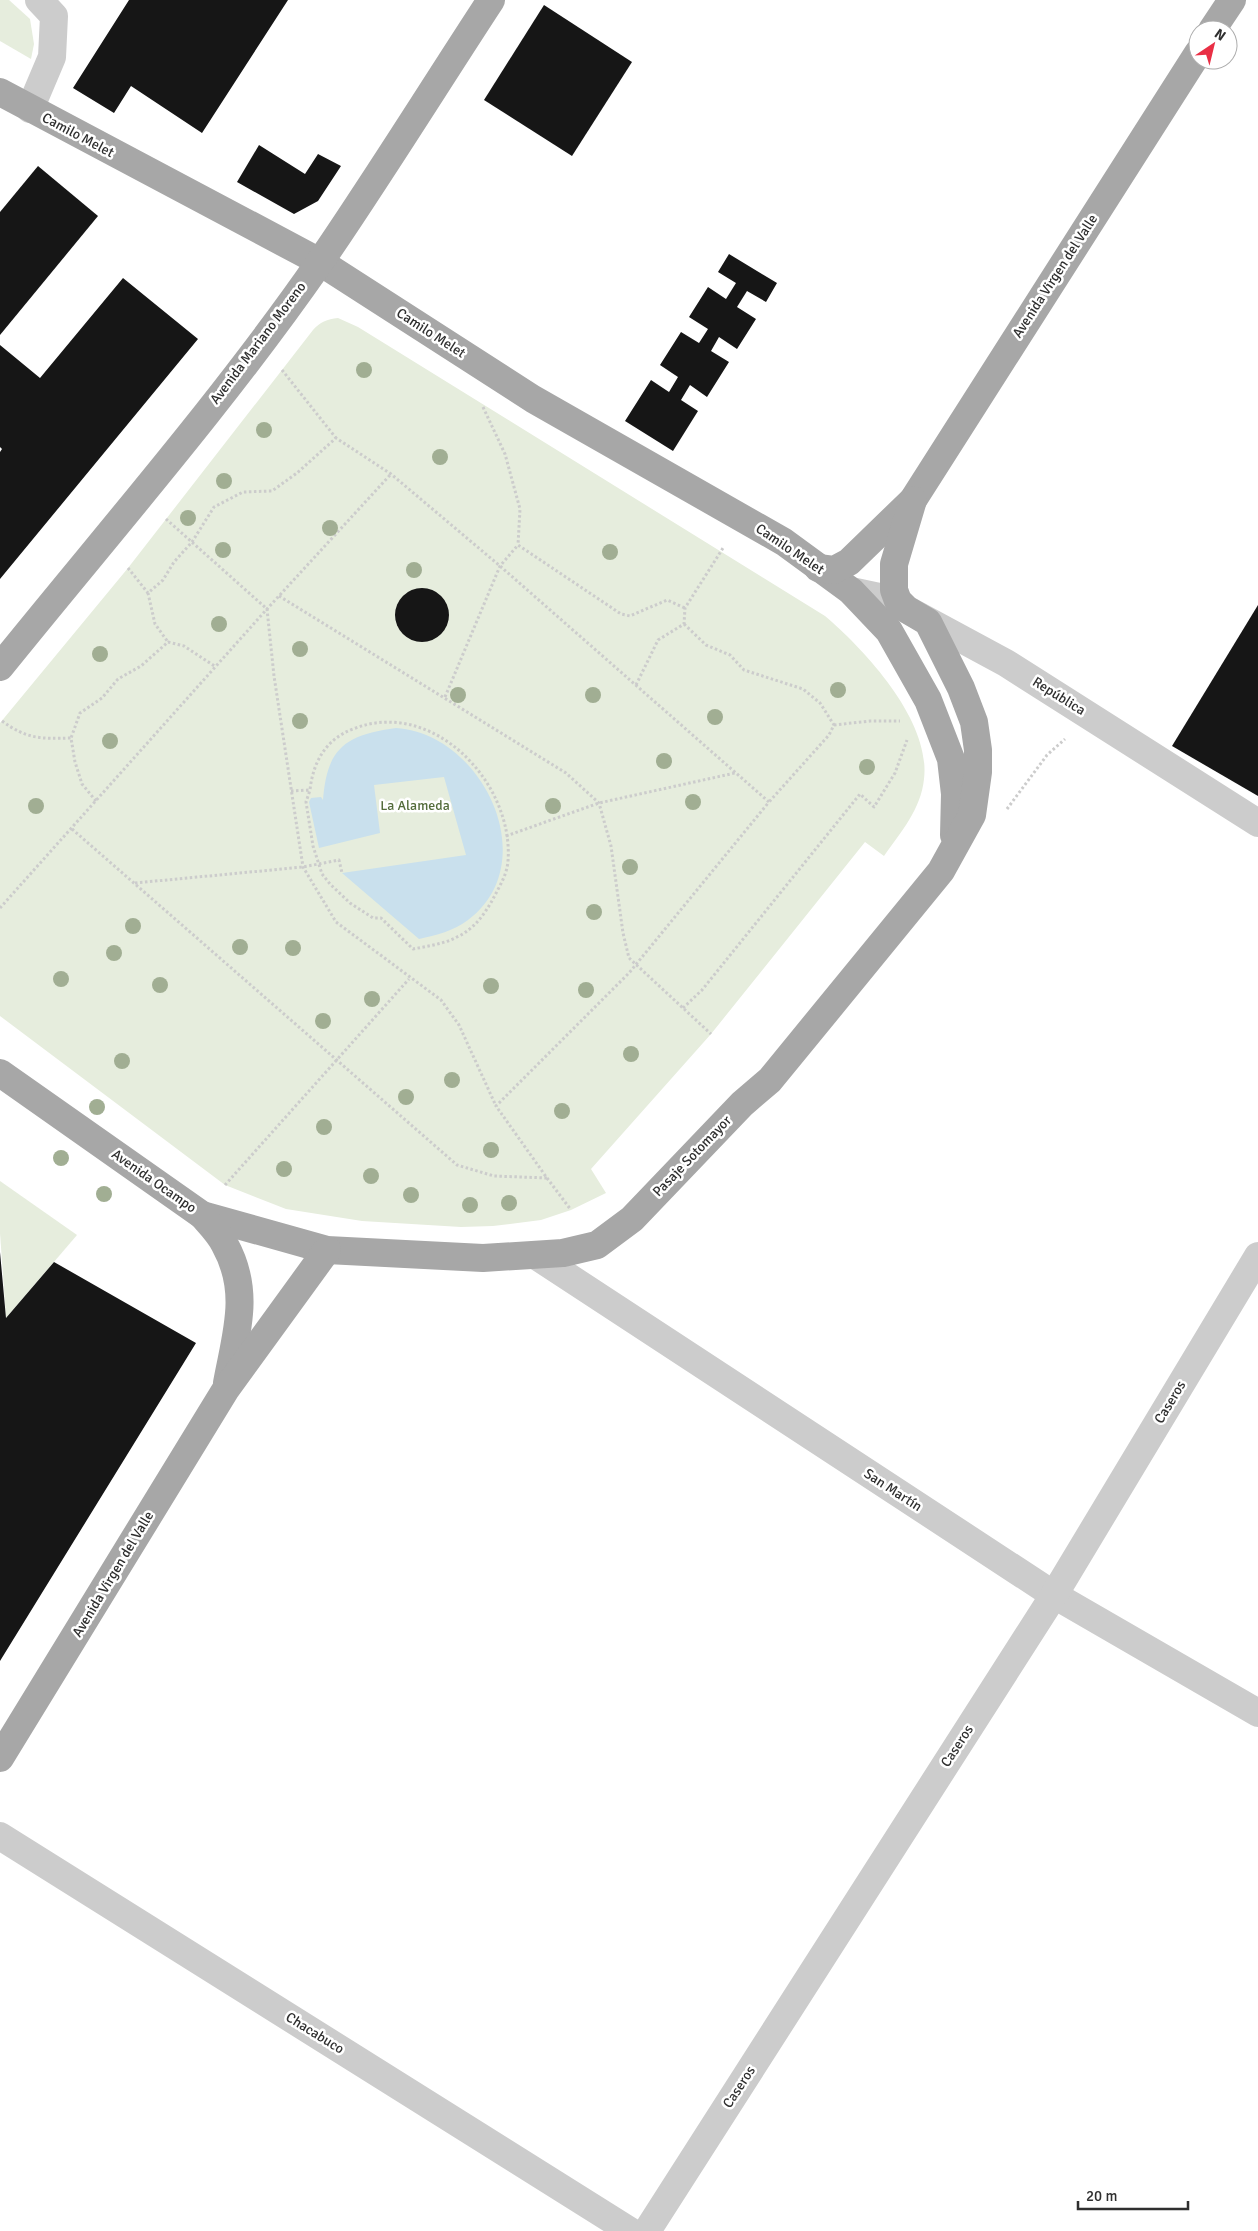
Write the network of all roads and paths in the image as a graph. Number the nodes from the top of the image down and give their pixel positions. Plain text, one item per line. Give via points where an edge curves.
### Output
1 (39, 0) edge
2 (491, 0) edge
3 (1232, 0) edge
4 (1219, 20) edge
5 (1188, 69) edge
6 (0, 92) edge
7 (30, 109) junction
8 (320, 262) junction
9 (282, 370) dead end
10 (480, 403) dead end
11 (336, 438) junction
12 (391, 474) junction
13 (913, 500) junction
14 (166, 518) dead end
15 (192, 542) junction
16 (518, 545) junction
17 (723, 548) dead end
18 (500, 566) junction
19 (128, 568) dead end
20 (818, 568) junction
21 (851, 591) junction
22 (148, 593) junction
23 (279, 596) junction
24 (898, 601) junction
25 (267, 608) junction
26 (685, 608) junction
27 (928, 622) junction
28 (684, 624) junction
29 (168, 642) junction
30 (0, 667) edge
31 (216, 667) junction
32 (636, 685) junction
33 (445, 698) junction
34 (1090, 715) junction
35 (2, 721) dead end
36 (903, 721) dead end
37 (834, 725) junction
38 (908, 736) dead end
39 (71, 738) junction
40 (736, 773) junction
41 (310, 790) junction
42 (291, 791) junction
43 (96, 802) junction
44 (769, 802) junction
45 (598, 803) junction
46 (1004, 813) dead end
47 (1258, 823) edge
48 (72, 829) junction
49 (506, 836) junction
50 (954, 852) junction
51 (319, 863) junction
52 (303, 867) junction
53 (342, 873) dead end
54 (135, 883) junction
55 (0, 908) edge
56 (635, 966) junction
57 (410, 979) junction
58 (683, 1008) junction
59 (710, 1034) dead end
60 (337, 1060) junction
61 (0, 1073) edge
62 (496, 1106) junction
63 (547, 1178) junction
64 (226, 1185) dead end
65 (572, 1210) dead end
66 (202, 1215) junction
67 (327, 1250) junction
68 (535, 1255) junction
69 (1258, 1256) edge
70 (226, 1389) junction
71 (1054, 1595) junction
72 (1258, 1714) edge
73 (0, 1758) edge
74 (0, 1836) edge
75 (630, 2231) edge
76 (647, 2231) edge

1 - 7 street via 54,16 52,57
2 - 8 main road, Avenida Mariano Moreno
3 - 4 main road
5 - 13 main road, Avenida Virgen del Valle
6 - 7 main road, Camilo Melet
7 - 8 main road, Camilo Melet
8 - 20 main road, Camilo Melet via 533,399 784,542
8 - 30 main road, Avenida Mariano Moreno via 161,471
9 - 11 path
10 - 16 path via 505,454 520,509
11 - 12 path
11 - 15 path via 272,491 242,492 214,507
12 - 18 path
12 - 23 path
13 - 20 main road, Avenida Virgen del Valle via 849,562 834,570
13 - 24 main road, Avenida Virgen del Valle via 894,564 894,590
14 - 15 path
15 - 22 path via 163,580
15 - 25 path
16 - 18 path
16 - 26 path via 621,614 630,616 667,600
17 - 26 path
18 - 32 path
18 - 33 path
19 - 22 path
20 - 21 main road, Camilo Melet
21 - 24 street, República
21 - 50 main road via 889,631 914,673 939,726 951,760 954,785
22 - 29 path via 155,624
23 - 25 path
23 - 33 path
24 - 27 street, República via 906,610
25 - 31 path
25 - 42 path
26 - 28 path
27 - 34 street, República via 1006,663
27 - 50 main road, Pasaje Sotomayor via 961,688 974,722 978,750 972,815
28 - 32 path via 658,640
28 - 37 path via 706,645 730,655 744,670 803,689 820,703
29 - 31 path via 184,646
29 - 39 path via 141,666 118,679 102,698 80,713
31 - 43 path
32 - 40 path
33 - 45 path via 566,773
34 - 46 path via 1076,738 1064,739 1054,746
34 - 47 street, República
35 - 39 path via 19,734 46,739
36 - 37 path
37 - 44 path via 829,736
38 - 58 path via 895,773 874,806 860,794 702,990
39 - 43 path via 80,778
40 - 44 path
40 - 45 path
41 - 42 path
41 - 49 path via 312,769 340,734 376,724 420,726 460,749 497,802
41 - 51 path via 306,802
42 - 52 path
43 - 48 path
44 - 56 path
45 - 49 path
45 - 56 path via 611,846 626,945
48 - 54 path
48 - 55 path
49 - 51 path via 508,863 503,881 476,925 457,937 413,949 381,918 373,918 350,903 330,884
50 - 68 main road, Pasaje Sotomayor via 770,1080 742,1104 632,1218 597,1245
51 - 52 path
51 - 53 path via 339,860
52 - 54 path
52 - 57 path via 336,922
54 - 60 path
56 - 58 path
56 - 62 path
57 - 60 path
57 - 62 path via 441,1000 459,1025
58 - 59 path
60 - 63 path via 457,1165 494,1176
60 - 64 path
61 - 66 main road, Avenida Ocampo
62 - 63 path
63 - 65 path
66 - 67 main road, Avenida Ocampo
66 - 70 main road, Avenida Virgen del Valle via 236,1267 241,1300
67 - 68 main road, Pasaje Sotomayor via 483,1258
67 - 70 main road, Avenida Virgen del Valle
68 - 71 street, San Martín
69 - 71 street, Caseros
70 - 73 main road, Avenida Virgen del Valle
71 - 72 street, San Martín
71 - 76 street, Caseros
74 - 75 street, Chacabuco

